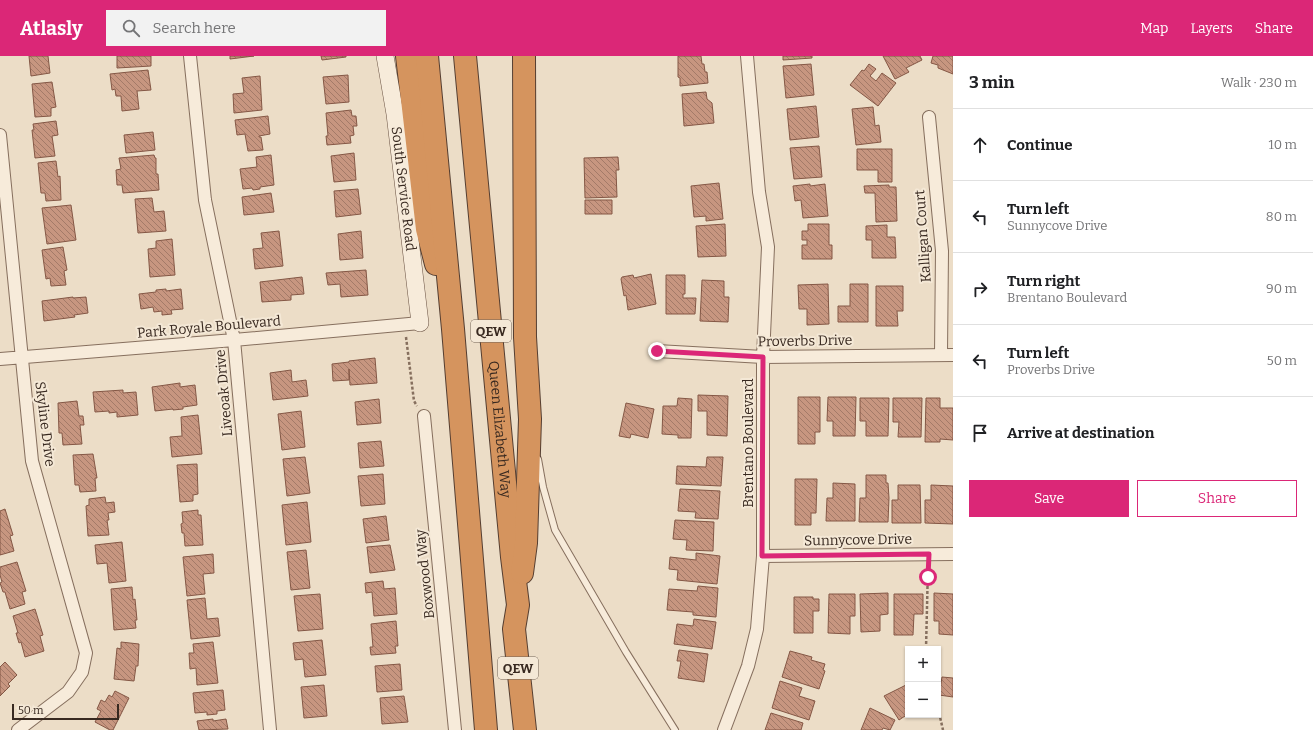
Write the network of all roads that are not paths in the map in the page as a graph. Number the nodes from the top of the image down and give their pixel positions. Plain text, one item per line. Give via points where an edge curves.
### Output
1 (190, 56) edge
2 (386, 56) edge
3 (407, 56) edge
4 (427, 56) edge
5 (465, 56) edge
6 (524, 56) edge
7 (747, 56) edge
8 (929, 117) dead end
9 (0, 135) edge
10 (412, 324) joint
11 (453, 329) junction
12 (234, 340) junction
13 (657, 351) dead end
14 (947, 354) edge
15 (21, 356) junction
16 (763, 357) junction
17 (0, 359) edge
18 (424, 416) road end
19 (530, 419) junction
20 (953, 554) edge
21 (762, 556) junction
22 (518, 606) junction
23 (18, 730) edge
24 (270, 730) edge
25 (455, 730) edge
26 (486, 730) edge
27 (525, 730) edge
28 (675, 730) edge
29 (724, 730) edge

1 - 12 street, Liveoak Drive via 205,200
2 - 10 main road, South Service Road via 396,114
3 - 11 highway via 427,229
4 - 11 highway, QEW
5 - 22 highway, Queen Elizabeth Way / QEW
6 - 19 highway via 525,337
7 - 16 street, Brentano Boulevard via 759,192 768,247
8 - 14 street, Kalligan Court via 942,251
9 - 15 street, Skyline Drive
10 - 12 street, Park Royale Boulevard
11 - 26 highway, QEW
12 - 15 street, Park Royale Boulevard
12 - 24 street, Liveoak Drive
13 - 16 street, Proverbs Drive
14 - 16 street, Proverbs Drive
15 - 17 street, Park Royale Boulevard
15 - 23 street, Skyline Drive via 32,461 86,653 82,672 68,692
16 - 21 street, Brentano Boulevard
18 - 25 street, Boxwood Way
19 - 22 highway via 526,543
19 - 28 lane via 543,487 555,530
20 - 21 street, Sunnycove Drive
21 - 29 street, Brentano Boulevard via 757,629 748,666
22 - 27 highway, Queen Elizabeth Way / QEW via 514,629

